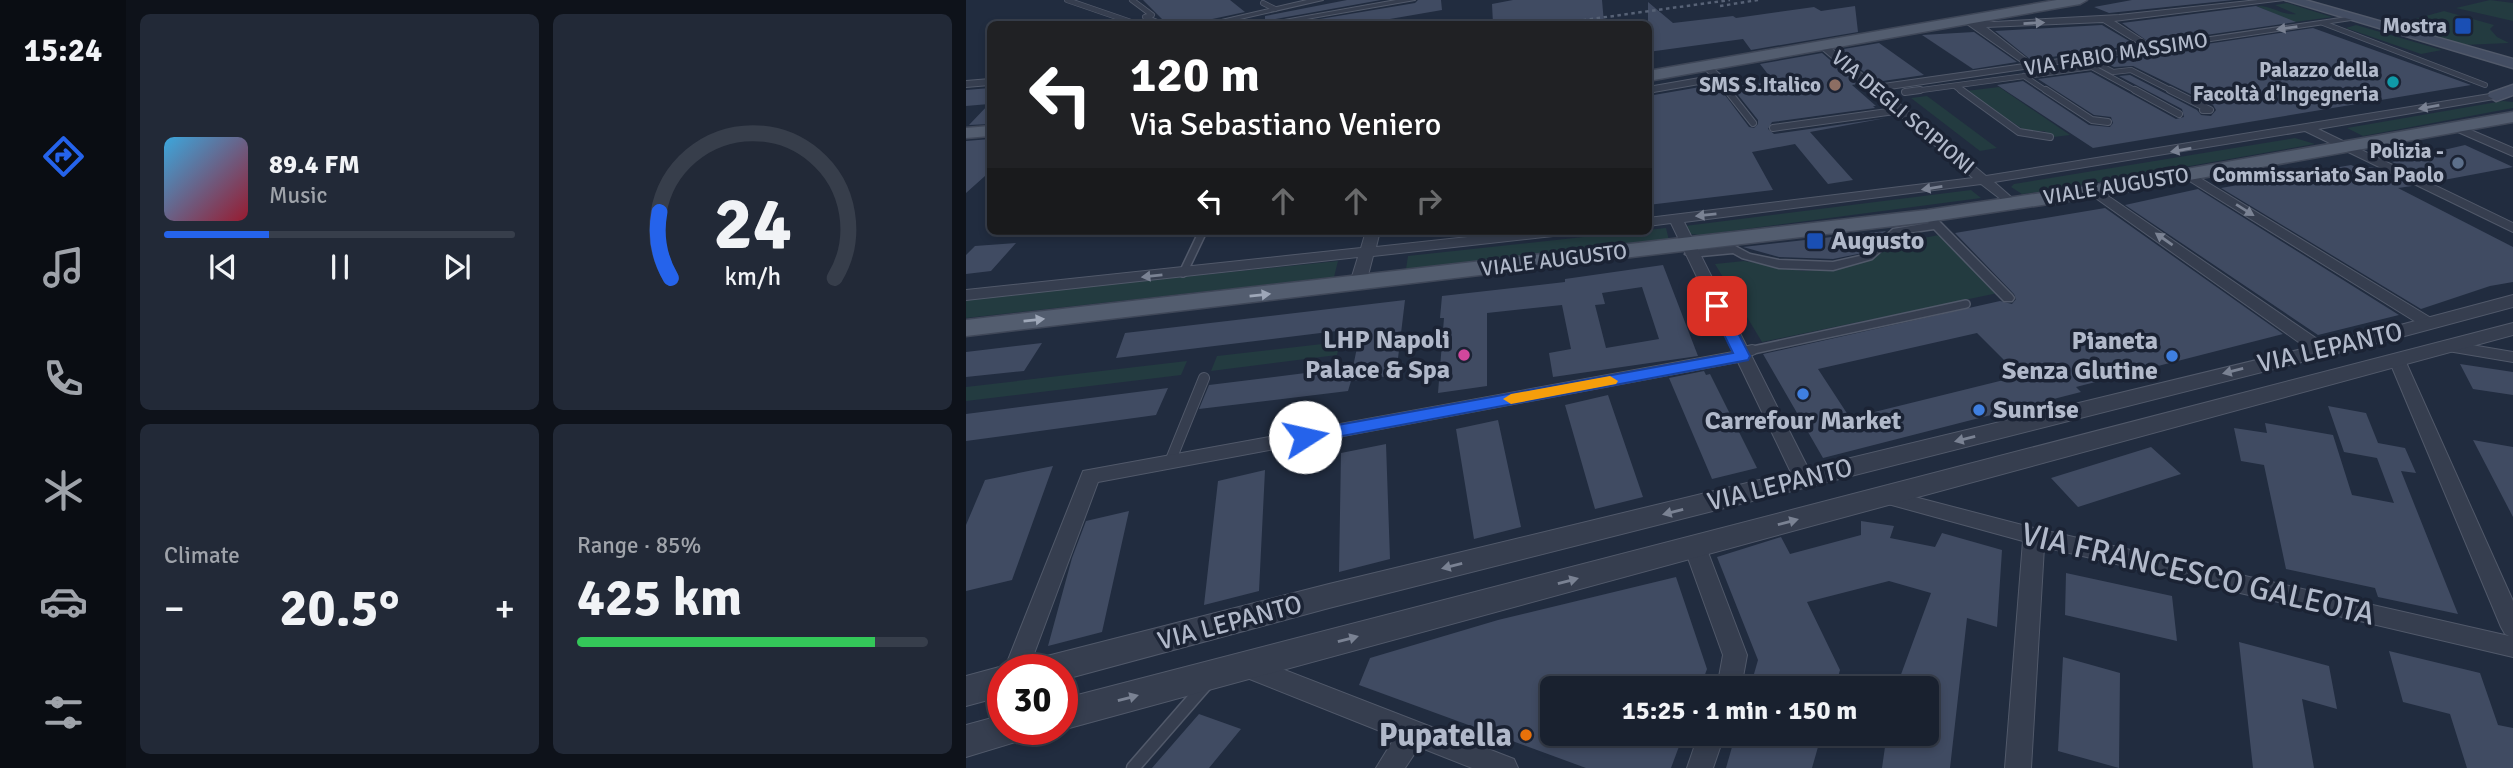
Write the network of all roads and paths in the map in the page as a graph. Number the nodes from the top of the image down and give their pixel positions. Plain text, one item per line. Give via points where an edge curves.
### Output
1 (1068, 0) edge
2 (1132, 0) edge
3 (1319, 0) edge
4 (1411, 0) edge
5 (2080, 0) edge
6 (2186, 0) edge
7 (2280, 0) edge
8 (2291, 0) edge
9 (1263, 3) dead end
10 (2209, 8) junction
11 (1275, 9) junction
12 (2105, 19) junction
13 (2354, 19) junction
14 (1128, 21) edge
15 (1155, 21) edge
16 (1221, 21) edge
17 (1283, 21) edge
18 (1971, 22) junction
19 (2323, 23) junction
20 (2142, 43) dead end
21 (1822, 45) junction
22 (2024, 61) dead end
23 (2086, 62) junction
24 (2506, 65) edge
25 (1712, 72) junction
26 (1652, 76) edge
27 (2024, 76) junction
28 (987, 82) edge
29 (966, 84) edge
30 (1955, 86) junction
31 (1877, 88) junction
32 (1652, 89) edge
33 (2490, 90) junction
34 (2513, 90) edge
35 (1905, 92) dead end
36 (2513, 98) edge
37 (1902, 110) junction
38 (2203, 110) dead end
39 (2179, 114) dead end
40 (2513, 117) edge
41 (2108, 122) dead end
42 (1753, 124) dead end
43 (2455, 127) junction
44 (1773, 128) dead end
45 (2307, 128) junction
46 (987, 131) edge
47 (966, 133) edge
48 (2050, 137) dead end
49 (2345, 146) junction
50 (2513, 152) edge
51 (2188, 174) junction
52 (1984, 180) junction
53 (2095, 191) junction
54 (2011, 203) junction
55 (1676, 219) junction
56 (1932, 220) junction
57 (1652, 222) edge
58 (2513, 228) edge
59 (1201, 235) edge
60 (1372, 235) edge
61 (1526, 235) edge
62 (1689, 250) junction
63 (1366, 253) junction
64 (1183, 273) junction
65 (1358, 283) junction
66 (966, 295) edge
67 (2008, 298) dead end
68 (2513, 301) edge
69 (1966, 304) dead end
70 (2430, 324) junction
71 (966, 328) edge
72 (2513, 329) edge
73 (2395, 346) junction
74 (2320, 349) junction
75 (2436, 349) junction
76 (1741, 354) junction
77 (2513, 357) edge
78 (1205, 378) dead end
79 (1170, 462) junction
80 (1804, 480) junction
81 (1884, 496) junction
82 (2034, 536) junction
83 (1695, 547) junction
84 (2513, 627) edge
85 (2513, 646) edge
86 (1022, 654) edge
87 (1078, 662) edge
88 (1246, 666) junction
89 (1215, 674) junction
90 (1731, 676) edge
91 (987, 685) edge
92 (966, 691) edge
93 (1078, 711) edge
94 (1413, 734) junction
95 (987, 735) edge
96 (966, 741) edge
97 (1708, 746) edge
98 (1133, 768) edge
99 (1389, 768) edge
100 (1505, 768) edge
101 (1700, 768) edge
102 (2018, 768) edge

1 - 14 lane
2 - 15 lane via 1152,15 1145,17
3 - 11 street
4 - 17 street
5 - 18 main road
6 - 10 street
7 - 10 street
8 - 13 main road
9 - 11 lane
10 - 12 street
11 - 16 street
18 -> 12 street
12 - 20 street
13 - 19 street, VIA FABIO MASSIMO
13 - 24 main road
18 - 21 main road
18 - 22 street
19 -> 23 street, VIA FABIO MASSIMO
19 - 33 lane
21 - 25 main road
21 - 31 street, VIA DEGLI SCIPIONI
23 - 27 lane
23 - 31 street, VIA FABIO MASSIMO
23 - 38 lane via 2113,72 2131,70 2210,110
23 - 39 lane
25 - 26 main road
25 - 32 street
25 - 42 lane
27 - 30 lane
27 - 41 lane via 2092,120
28 - 29 street
30 - 35 lane
30 - 48 lane via 2019,132
31 - 37 street, VIA DEGLI SCIPIONI
33 - 34 main road, VIALE AUGUSTO
33 - 36 main road
33 -> 45 street, VIALE AUGUSTO
37 - 44 lane
37 - 52 street, VIA DEGLI SCIPIONI
40 - 43 main road, VIALE AUGUSTO
43 - 49 main road, VIALE AUGUSTO
43 - 50 street
45 - 49 street
45 -> 52 street, VIALE AUGUSTO
46 - 47 main road
49 - 51 main road, VIALE AUGUSTO
49 - 58 street
51 - 53 main road, VIALE AUGUSTO
51 -> 70 street
52 - 54 street, VIA DEGLI SCIPIONI
52 -> 55 street, VIALE AUGUSTO
53 - 54 main road, VIALE AUGUSTO
74 -> 53 street
54 - 56 main road, VIALE AUGUSTO
55 - 57 street, VIALE AUGUSTO
55 - 62 street
56 - 62 main road, VIALE AUGUSTO
56 - 62 street via 1897,231 1868,257 1833,266 1779,264 1735,249
56 - 67 street
59 - 64 lane
60 - 63 street
61 - 63 street, VIALE AUGUSTO
62 - 65 main road, VIALE AUGUSTO
62 - 76 street
63 - 64 street, VIALE AUGUSTO
63 - 65 street
64 -> 66 street, VIALE AUGUSTO
71 -> 65 main road, VIALE AUGUSTO
68 - 70 street, VIA LEPANTO
69 - 76 lane
70 - 73 street, VIA LEPANTO
72 - 75 street, VIA LEPANTO
73 - 74 street, VIA LEPANTO
73 - 75 street, VIA LEPANTO
73 - 81 street, VIA LEPANTO
73 - 84 street
74 -> 80 street, VIA LEPANTO
75 - 77 street
76 - 79 street
76 - 80 street
78 - 79 lane
79 - 86 street via 1090,476
80 - 81 street
80 -> 87 street, VIA LEPANTO
81 - 82 street, VIA FRANCESCO GALEOTA
83 -> 81 street, VIA LEPANTO
82 - 85 street, VIA FRANCESCO GALEOTA
82 - 102 street
88 -> 83 street, VIA LEPANTO
83 - 90 street via 1735,655
88 - 89 street, VIA LEPANTO
88 - 94 street
93 -> 89 street, VIA LEPANTO
89 - 98 lane
91 - 92 street
94 - 99 street
94 - 100 street
95 - 96 street
97 - 101 street

